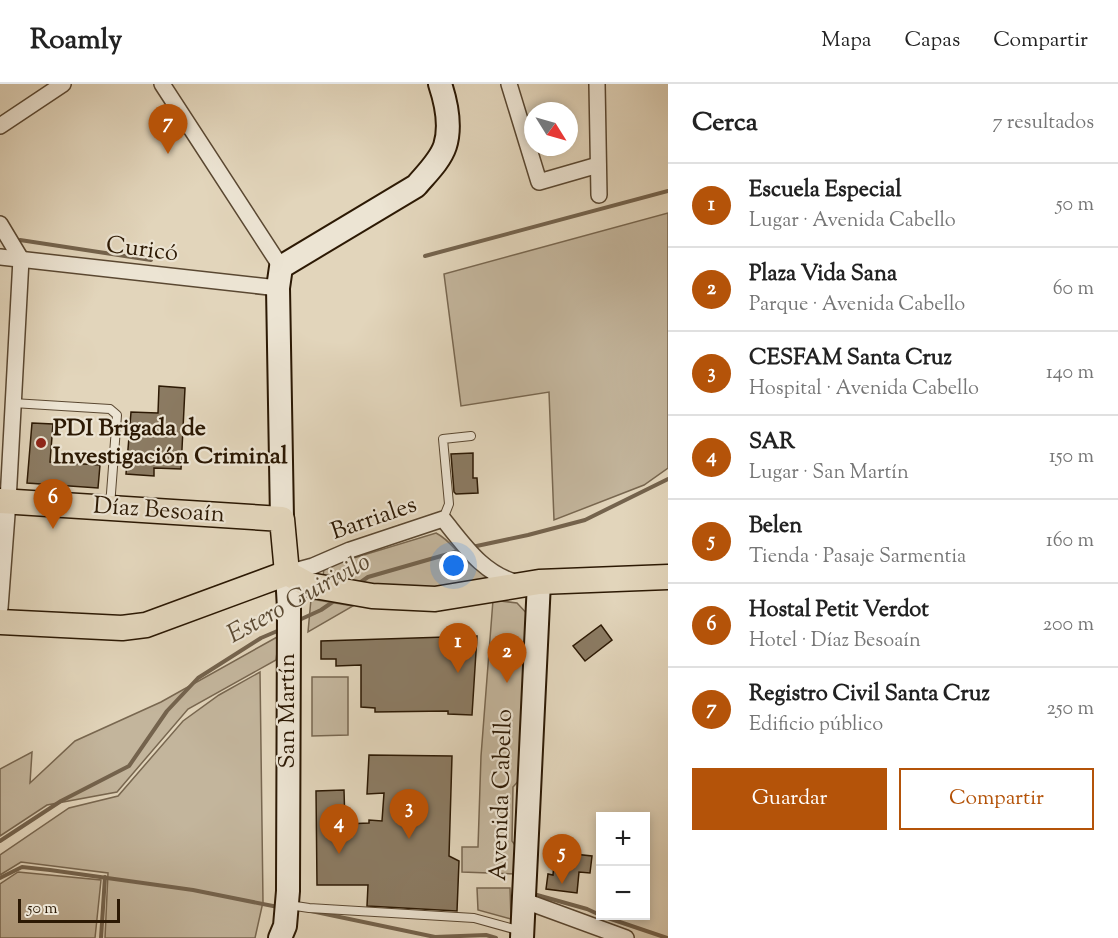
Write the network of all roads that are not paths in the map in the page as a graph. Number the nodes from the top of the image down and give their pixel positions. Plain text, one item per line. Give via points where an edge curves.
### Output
1 (63, 84) edge
2 (162, 84) edge
3 (440, 84) edge
4 (509, 84) edge
5 (597, 84) edge
6 (0, 126) edge
7 (598, 165) junction
8 (599, 195) dead end
9 (0, 224) edge
10 (0, 256) edge
11 (21, 258) junction
12 (280, 278) junction
13 (14, 403) junction
14 (471, 435) dead end
15 (4, 501) edge
16 (110, 508) junction
17 (282, 519) junction
18 (443, 519) junction
19 (287, 573) junction
20 (668, 577) edge
21 (532, 583) junction
22 (0, 608) edge
23 (0, 622) edge
24 (525, 901) junction
25 (288, 904) junction
26 (522, 935) edge
27 (280, 938) edge
28 (626, 938) edge

1 - 6 street
2 - 12 street
3 - 12 street via 447,123 445,146 433,166 416,186
4 - 7 street via 539,182
5 - 7 street
7 - 8 street
9 - 11 street
10 - 11 street, Curicó
11 - 12 street, Curicó
11 - 13 street
12 - 17 street, San Martín
13 - 15 street
13 - 16 lane via 110,409 117,415
14 - 18 lane via 443,439 449,504
15 - 16 main road, Díaz Besoaín
15 - 22 street
16 - 17 main road, Díaz Besoaín
17 - 19 main road, San Martín
18 - 19 street, Barriales
18 - 21 street, Barriales via 476,560 501,578
19 - 21 main road via 309,585 372,597 435,599
19 - 23 main road via 146,625 122,628
19 - 25 street, San Martín
20 - 21 main road
21 - 24 street, Avenida Cabello
24 - 26 street, Avenida Cabello
24 - 28 street
25 - 26 lane via 474,918
25 - 27 street, San Martín

